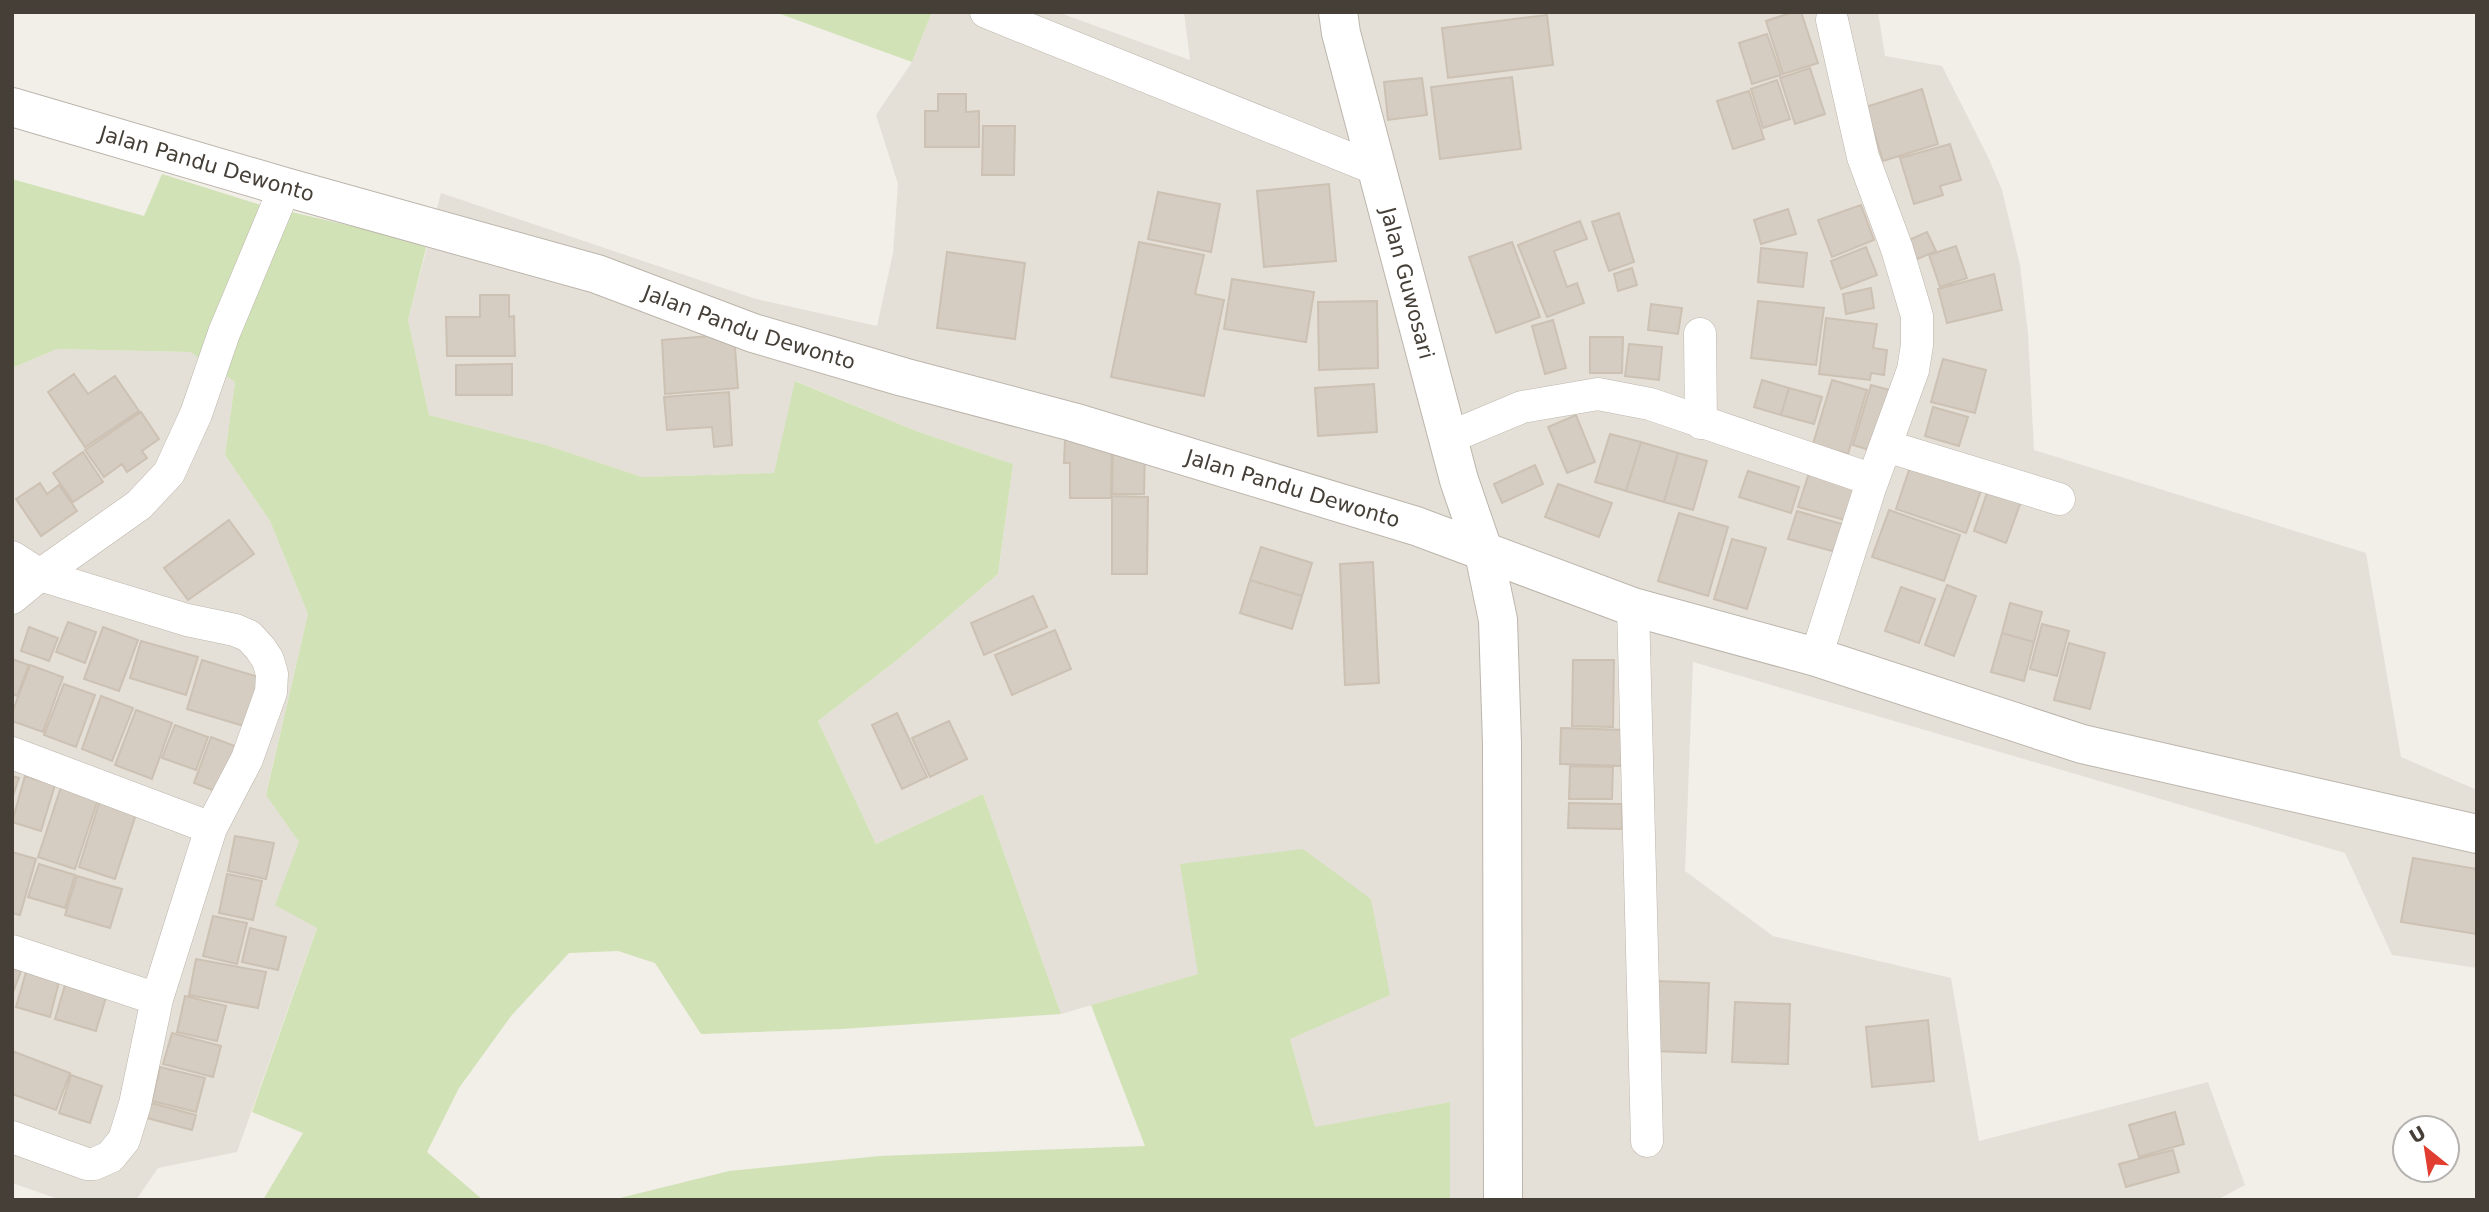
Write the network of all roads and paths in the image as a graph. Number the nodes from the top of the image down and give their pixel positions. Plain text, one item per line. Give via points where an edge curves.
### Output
1 (986, 12) edge
2 (1338, 12) edge
3 (1832, 20) dead end
4 (12, 107) edge
5 (1376, 169) junction
6 (285, 187) junction
7 (1700, 334) dead end
8 (1701, 423) junction
9 (1448, 438) junction
10 (1886, 446) junction
11 (1873, 480) junction
12 (2059, 499) dead end
13 (1484, 553) junction
14 (12, 557) edge
15 (40, 575) junction
16 (12, 598) edge
17 (1633, 607) junction
18 (1816, 657) junction
19 (12, 753) edge
20 (211, 828) junction
21 (2477, 834) edge
22 (12, 951) edge
23 (157, 999) junction
24 (12, 1137) edge
25 (1647, 1141) dead end
26 (1503, 1200) edge

1 - 5 street
2 - 5 street, Jalan Guwosari
3 - 10 street via 1863,157 1898,249 1917,316 1913,370
4 - 6 street, Jalan Pandu Dewonto
5 - 9 street, Jalan Guwosari
6 - 13 street, Jalan Pandu Dewonto via 597,274 753,333 1290,487 1416,526
6 - 15 street via 224,333 197,414 169,473 139,505
7 - 8 street
8 - 9 street via 1650,404 1598,394 1522,407
8 - 11 street
9 - 13 street, Jalan Guwosari
10 - 11 street
10 - 12 street
11 - 18 street
13 - 17 street, Jalan Pandu Dewonto
13 - 26 street, Jalan Guwosari via 1498,621 1500,659
14 - 15 street
15 - 16 street
15 - 20 street via 235,630 260,648 272,674 271,692 247,759
17 - 18 street, Jalan Pandu Dewonto
17 - 25 street
18 - 21 street, Jalan Pandu Dewonto via 2082,744
19 - 20 street
20 - 23 street
22 - 23 street
23 - 24 street via 135,1104 116,1151 103,1161 87,1164

